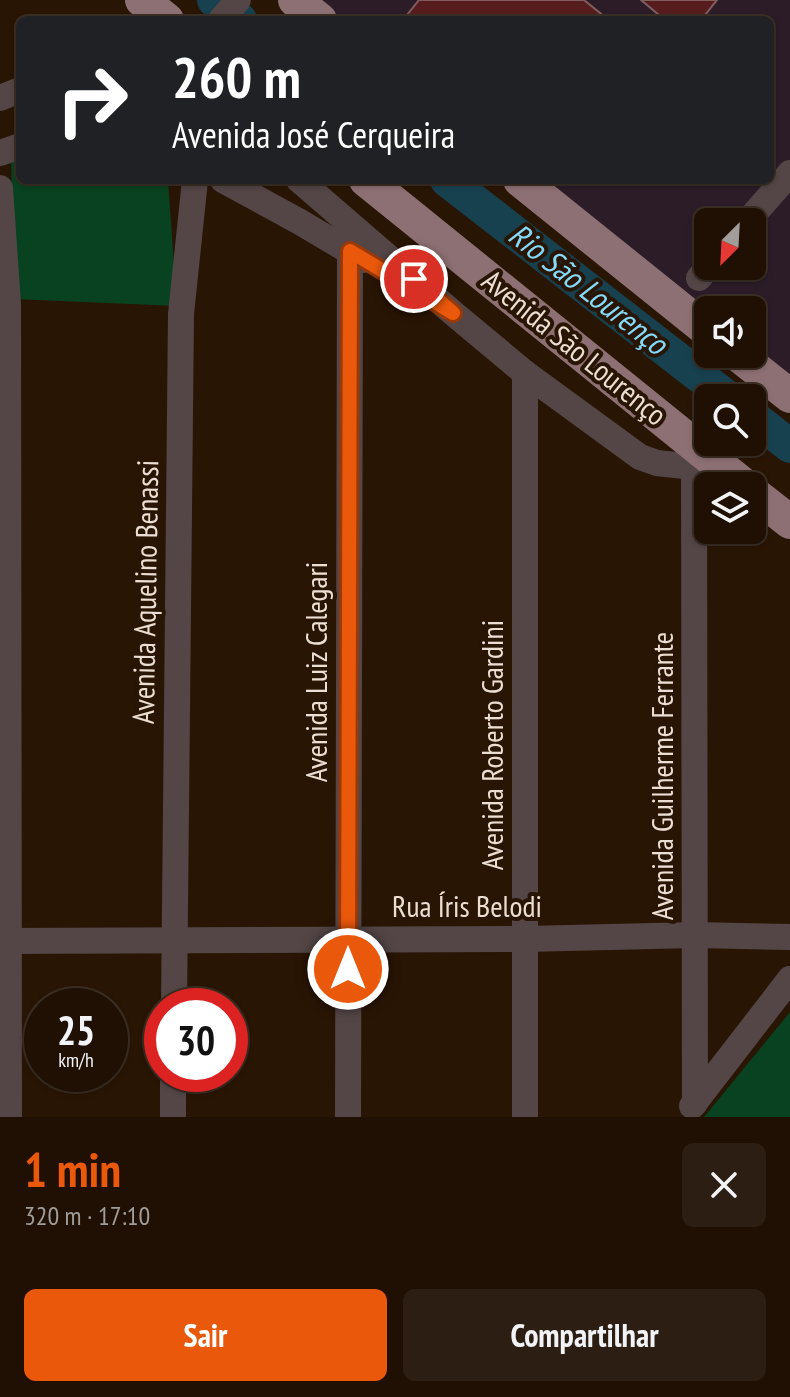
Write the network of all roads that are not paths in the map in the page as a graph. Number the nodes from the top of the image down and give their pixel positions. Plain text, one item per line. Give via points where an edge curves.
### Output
1 (141, 0) edge
2 (238, 0) edge
3 (295, 0) edge
4 (162, 16) edge
5 (224, 16) edge
6 (315, 16) edge
7 (790, 173) edge
8 (195, 184) edge
9 (230, 184) edge
10 (303, 184) edge
11 (371, 184) edge
12 (525, 184) edge
13 (0, 188) edge
14 (759, 208) edge
15 (352, 240) junction
16 (694, 320) edge
17 (755, 368) edge
18 (525, 373) junction
19 (790, 396) edge
20 (716, 468) edge
21 (766, 503) edge
22 (790, 522) edge
23 (695, 935) junction
24 (790, 937) edge
25 (525, 939) junction
26 (174, 940) junction
27 (348, 940) junction
28 (5, 941) edge
29 (790, 979) edge
30 (174, 988) edge
31 (173, 1092) edge
32 (689, 1110) edge
33 (9, 1117) edge
34 (173, 1117) edge
35 (348, 1117) edge
36 (525, 1117) edge

1 - 4 main road
2 - 5 street
3 - 6 main road
7 - 14 street
8 - 26 street, Avenida Aquelino Benassi via 181,314
9 - 15 street via 300,222
10 - 15 street
11 - 20 main road, Avenida São Lourenço
12 - 16 main road
13 - 28 street via 8,304
15 - 18 street
15 - 27 street, Avenida Luiz Calegari
17 - 19 main road
18 - 20 street via 640,457
18 - 25 street, Avenida Roberto Gardini
20 - 23 street, Avenida Guilherme Ferrante
21 - 22 main road
23 - 24 street, Rua Íris Belodi
23 - 25 street, Rua Íris Belodi
23 - 32 street, Avenida Guilherme Ferrante
25 - 27 street, Rua Íris Belodi
25 - 36 street, Avenida Roberto Gardini
26 - 27 street, Rua Íris Belodi
26 - 28 street, Rua Íris Belodi
26 - 30 street, Avenida Aquelino Benassi
27 - 35 street, Avenida Luiz Calegari
28 - 33 street
29 - 32 street
31 - 34 street

